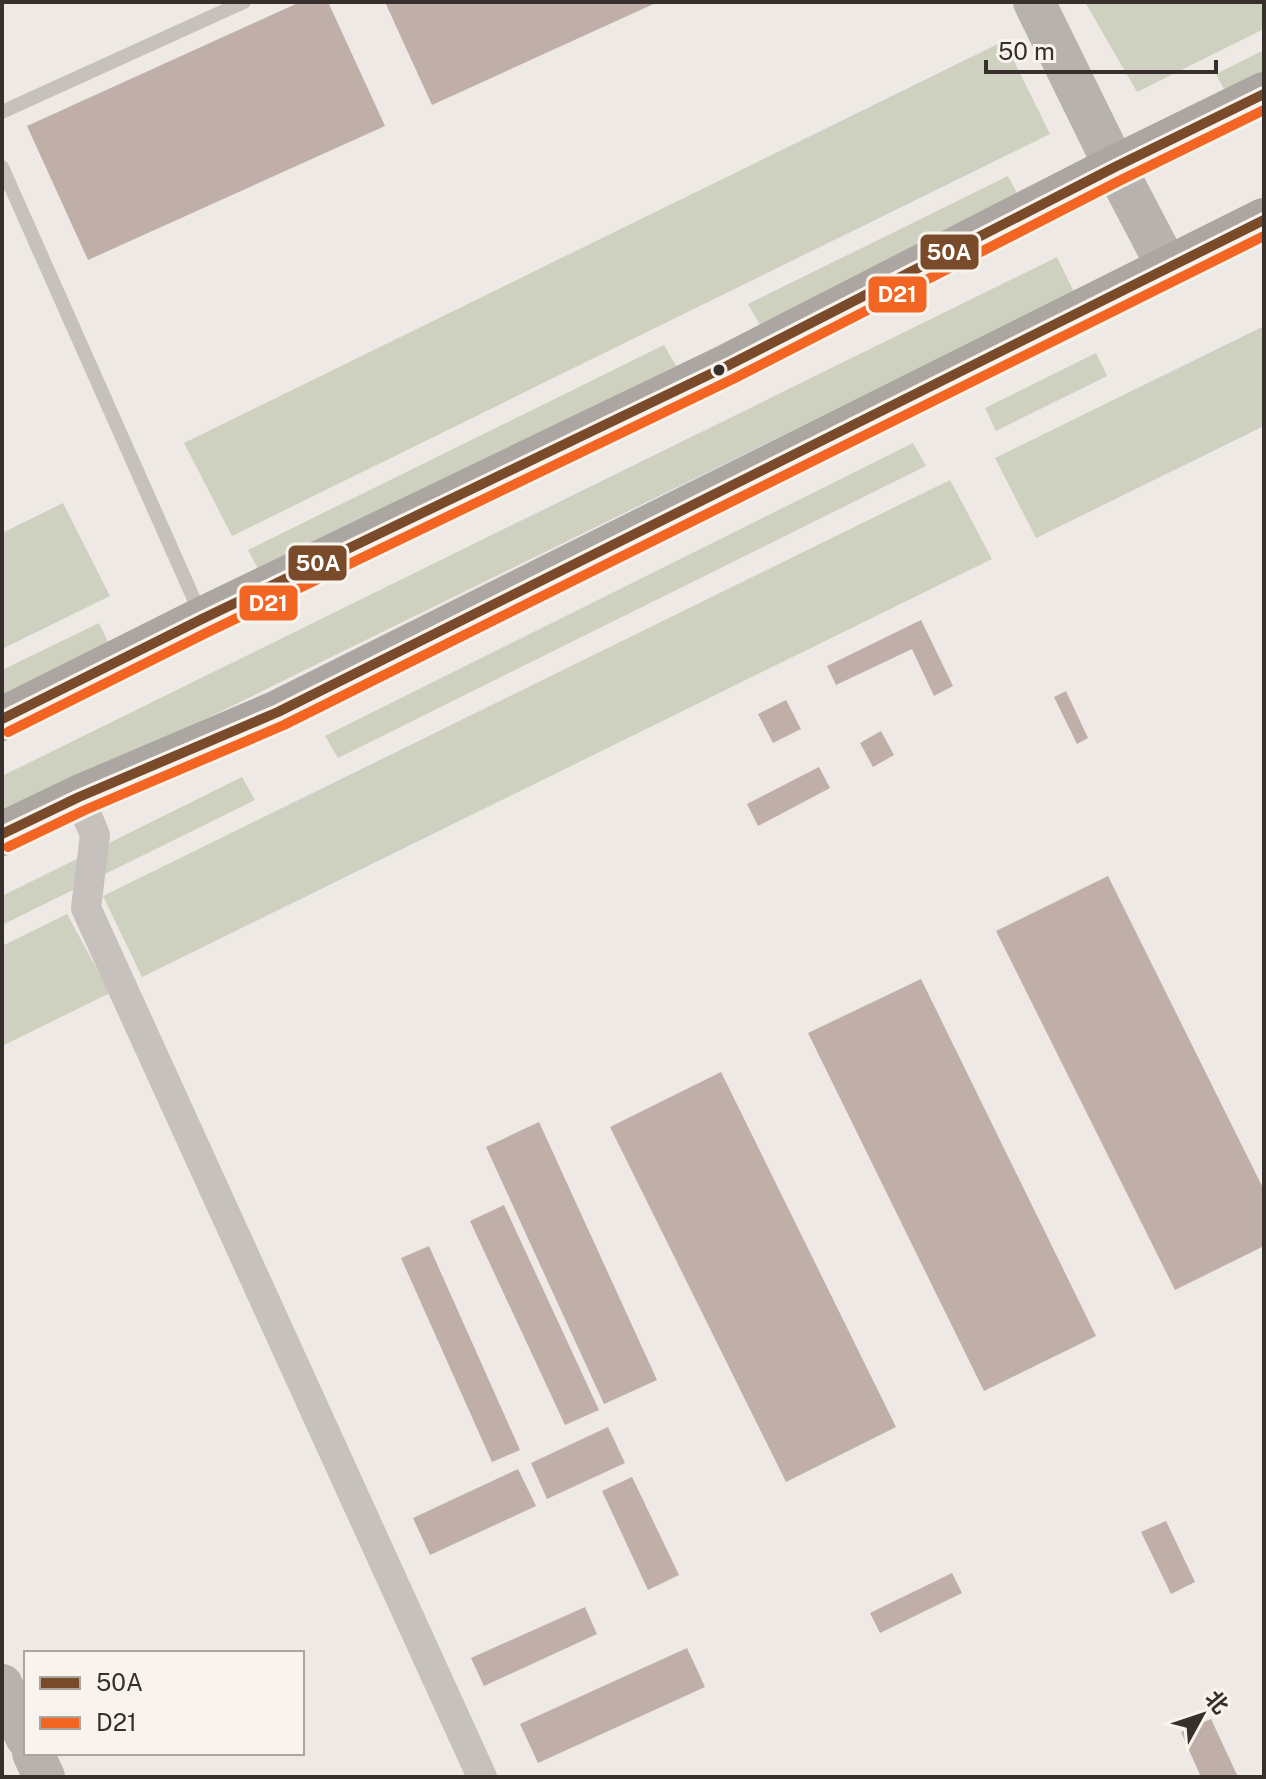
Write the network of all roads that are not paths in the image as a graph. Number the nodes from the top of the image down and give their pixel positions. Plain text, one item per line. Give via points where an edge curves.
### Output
1 (244, 2) edge
2 (1034, 2) edge
3 (1264, 94) edge
4 (2, 112) edge
5 (2, 167) edge
6 (1115, 167) junction
7 (1264, 220) edge
8 (1168, 268) junction
9 (202, 619) junction
10 (2, 719) edge
11 (79, 797) junction
12 (2, 834) edge
13 (2, 1685) edge
14 (24, 1733) edge
15 (34, 1755) edge
16 (44, 1777) edge
17 (482, 1777) edge

1 - 4 lane
2 - 6 street
3 - 6 main road
5 - 9 lane
6 - 8 street
6 - 9 main road via 727,366
7 - 8 main road
8 - 11 main road via 278,712
9 - 10 main road
11 - 12 main road
11 - 17 street via 95,835 86,908
13 - 14 street
15 - 16 street

